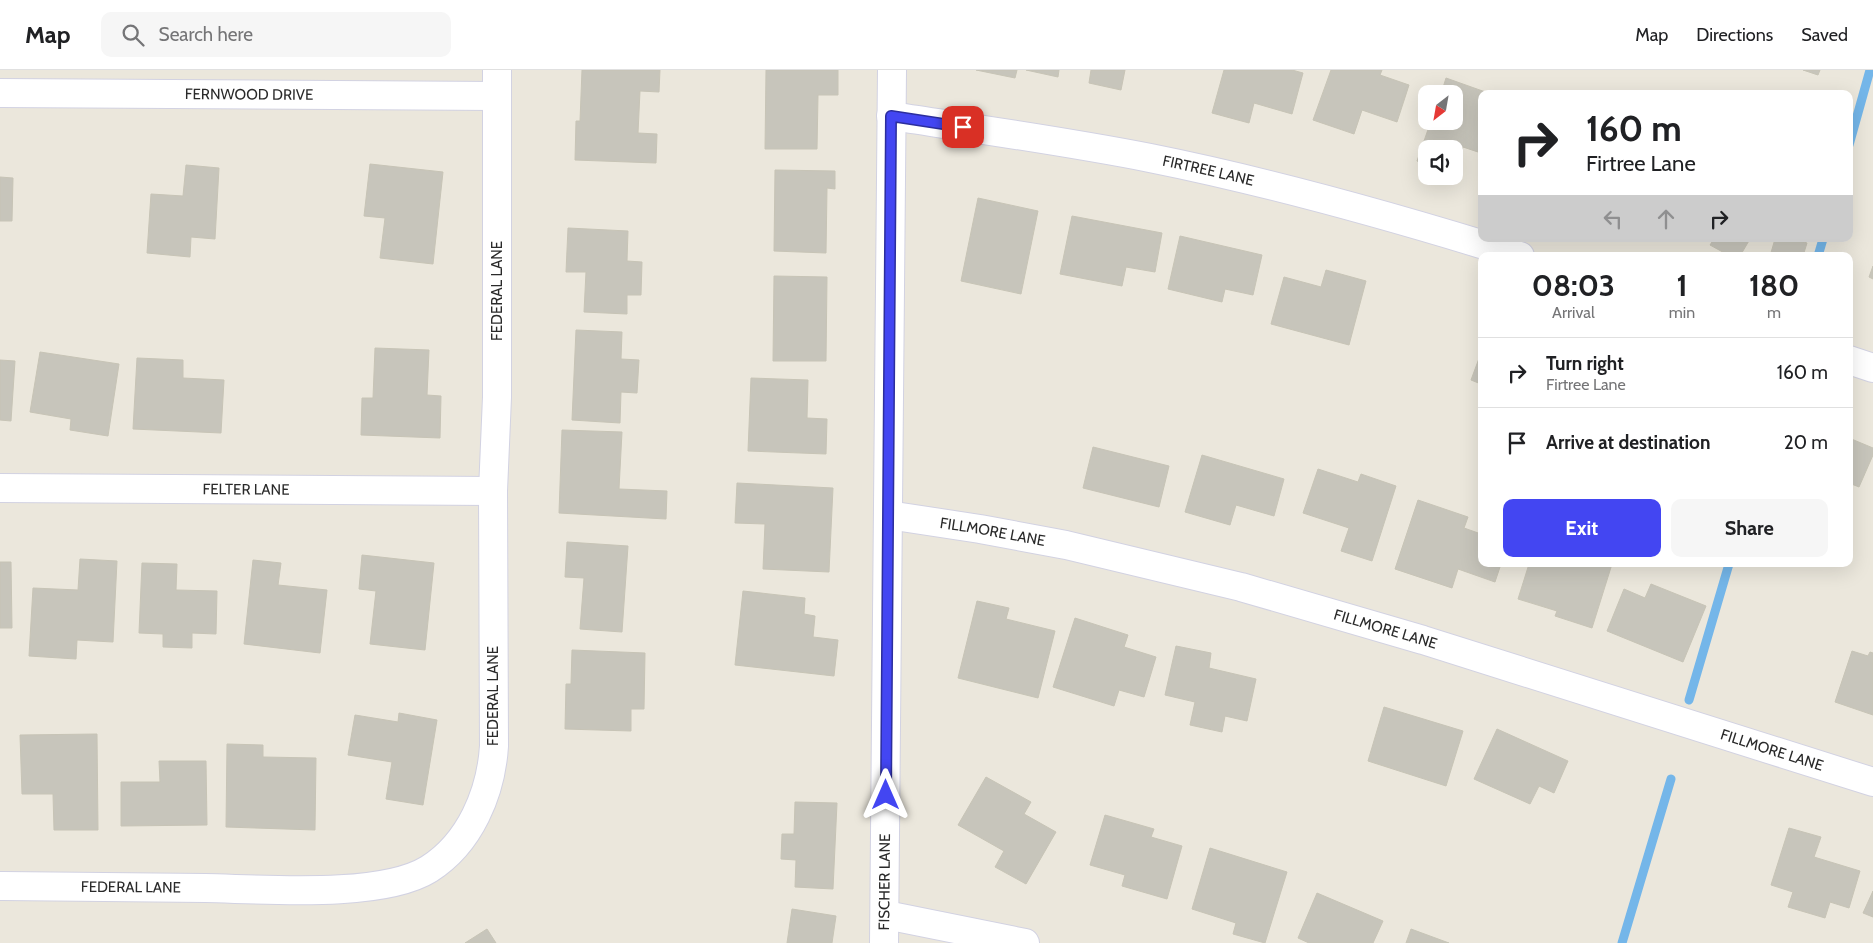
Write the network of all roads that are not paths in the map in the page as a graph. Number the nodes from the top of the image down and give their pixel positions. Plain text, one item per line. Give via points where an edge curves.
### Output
1 (892, 70) edge
2 (497, 83) edge
3 (0, 93) edge
4 (891, 116) junction
5 (1507, 252) edge
6 (1853, 361) edge
7 (1873, 368) edge
8 (0, 488) edge
9 (493, 491) junction
10 (888, 515) junction
11 (1873, 782) edge
12 (0, 886) edge
13 (886, 915) junction
14 (884, 943) edge
15 (1025, 943) edge

1 - 4 street, FISCHER LANE
2 - 3 street, FERNWOOD DRIVE
2 - 9 street, FEDERAL LANE via 497,397
4 - 5 street, FIRTREE LANE via 1082,146 1204,170 1400,219
4 - 10 street, FISCHER LANE
6 - 7 street
8 - 9 street, FELTER LANE
9 - 12 street, FEDERAL LANE via 493,759 480,805 457,845 444,858 429,869 405,879 355,888
10 - 11 street, FILLMORE LANE via 1066,545 1241,587 1414,637
10 - 13 street, FISCHER LANE
13 - 14 street, FISCHER LANE
13 - 15 street

